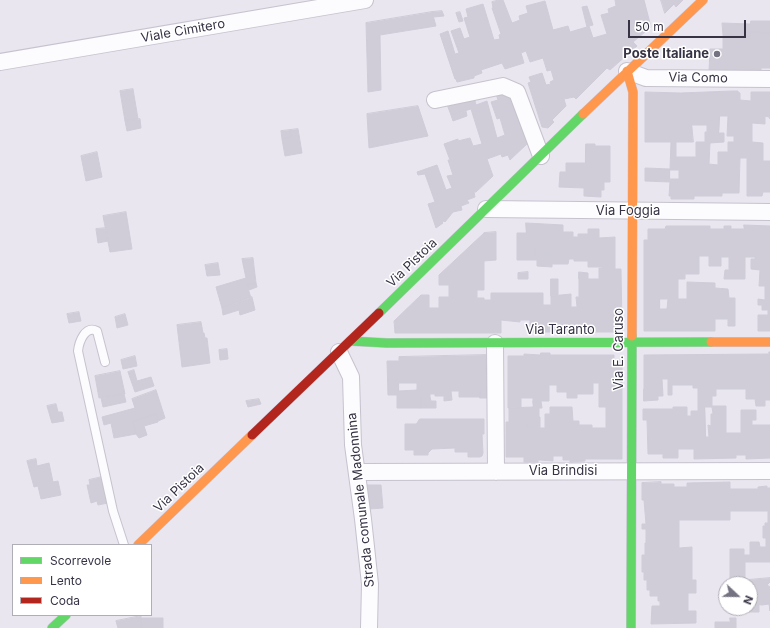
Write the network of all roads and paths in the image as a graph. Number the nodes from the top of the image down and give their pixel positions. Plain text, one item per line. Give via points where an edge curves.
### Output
1 (365, 0) edge
2 (703, 0) edge
3 (0, 62) edge
4 (627, 71) junction
5 (770, 79) edge
6 (435, 100) dead end
7 (541, 156) junction
8 (486, 209) junction
9 (632, 211) junction
10 (770, 212) edge
11 (770, 342) edge
12 (496, 343) junction
13 (632, 343) junction
14 (344, 346) junction
15 (105, 362) dead end
16 (632, 471) junction
17 (770, 471) edge
18 (357, 472) junction
19 (496, 472) junction
20 (124, 544) edge
21 (139, 544) edge
22 (65, 616) edge
23 (52, 628) edge
24 (369, 628) edge
25 (631, 628) edge

1 - 3 street, Viale Cimitero
2 - 4 street, Via Pistoia
4 - 5 street, Via Como via 646,78
4 - 7 street, Via Pistoia
4 - 9 street, Via E. Caruso via 634,92
6 - 7 street via 503,86 516,92
7 - 8 street, Via Pistoia
8 - 9 street, Via Foggia
8 - 14 street, Via Pistoia
9 - 10 street, Via Foggia
9 - 13 street, Via E. Caruso
11 - 13 street, Via Taranto
12 - 13 street, Via Taranto
12 - 14 street, Via Taranto via 387,343
12 - 19 street
13 - 16 street, Via E. Caruso
14 - 18 street, Strada comunale Madonnina via 351,377 353,445
14 - 21 street, Via Pistoia
15 - 20 lane via 97,331 89,330 84,334 78,351 113,511
16 - 17 street, Via Brindisi
16 - 19 street, Via Brindisi
16 - 25 street, Via E. Caruso
18 - 19 street, Via Brindisi
18 - 24 street, Strada comunale Madonnina via 370,584
22 - 23 street

